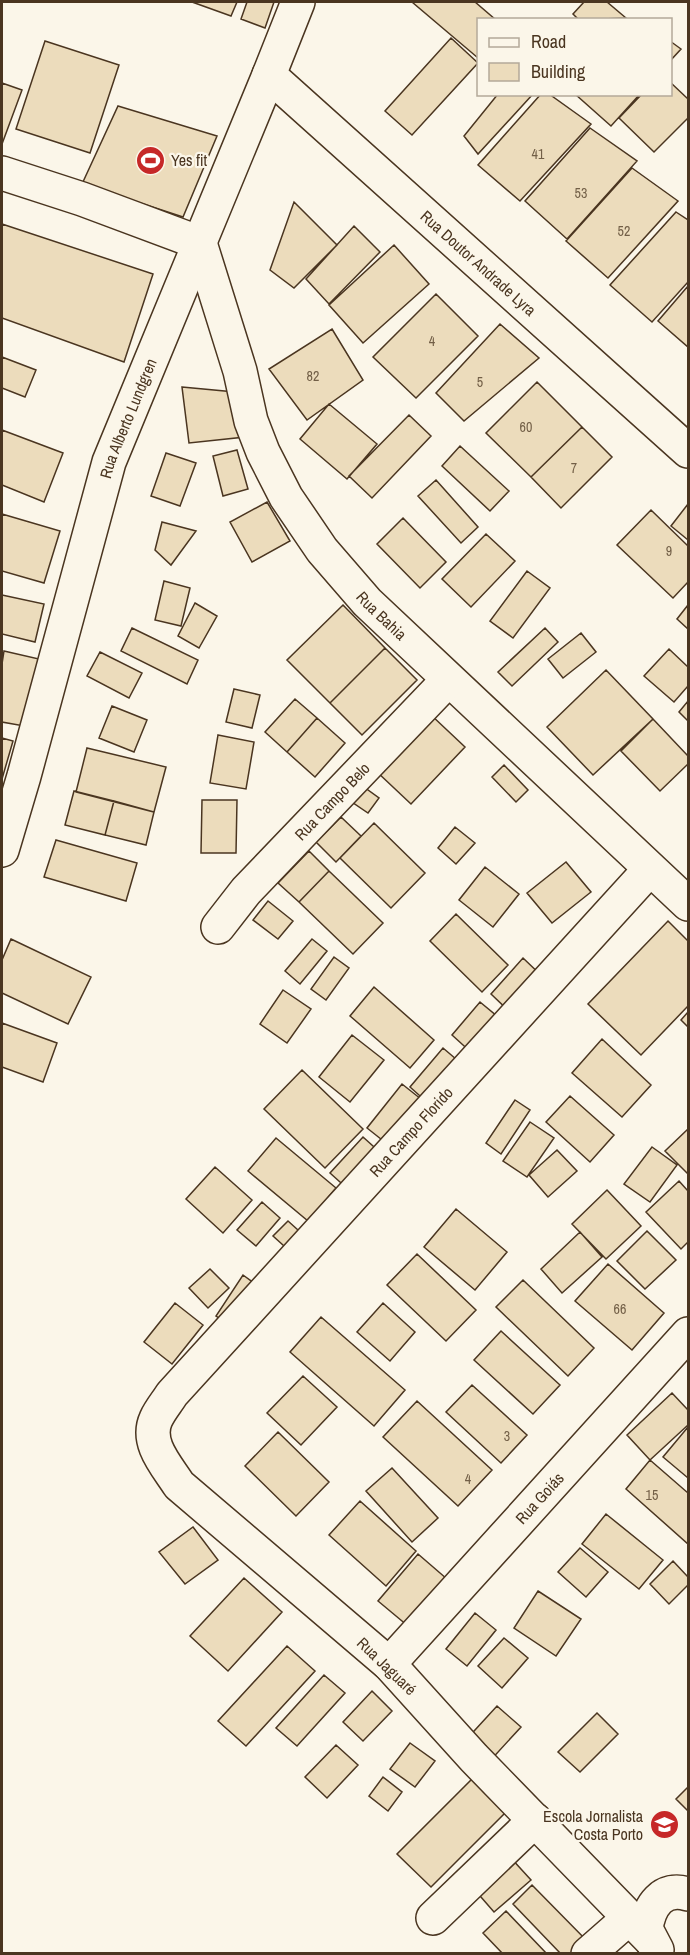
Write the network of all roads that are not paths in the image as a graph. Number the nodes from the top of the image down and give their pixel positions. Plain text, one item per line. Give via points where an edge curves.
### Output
1 (298, 2) edge
2 (269, 75) junction
3 (2, 173) edge
4 (200, 243) junction
5 (688, 451) edge
6 (448, 680) junction
7 (2, 850) edge
8 (650, 869) junction
9 (688, 904) edge
10 (218, 927) dead end
11 (688, 1334) edge
12 (172, 1394) joint
13 (389, 1664) junction
14 (535, 1820) junction
15 (688, 1894) edge
16 (433, 1918) dead end
17 (646, 1937) edge
18 (588, 1953) edge

1 - 2 street, Rua Alberto Lundgren
2 - 4 street, Rua Alberto Lundgren
2 - 5 street, Rua Doutor Andrade Lyra
3 - 4 street
4 - 6 street, Rua Bahia via 240,371 251,421 286,497 322,550 367,602
4 - 7 street, Rua Alberto Lundgren via 109,462
6 - 8 street, Rua Bahia
6 - 10 street, Rua Campo Belo via 246,891
8 - 9 street, Rua Bahia
8 - 12 street, Rua Campo Florido
11 - 13 street, Rua Goiás
12 - 13 street, Rua Jaguaré via 155,1420 153,1437 158,1454 179,1485
13 - 14 street, Rua Jaguaré
14 - 16 street
14 - 17 street, Rua Jaguaré
15 - 17 street via 666,1894 657,1900 647,1917
17 - 18 street

